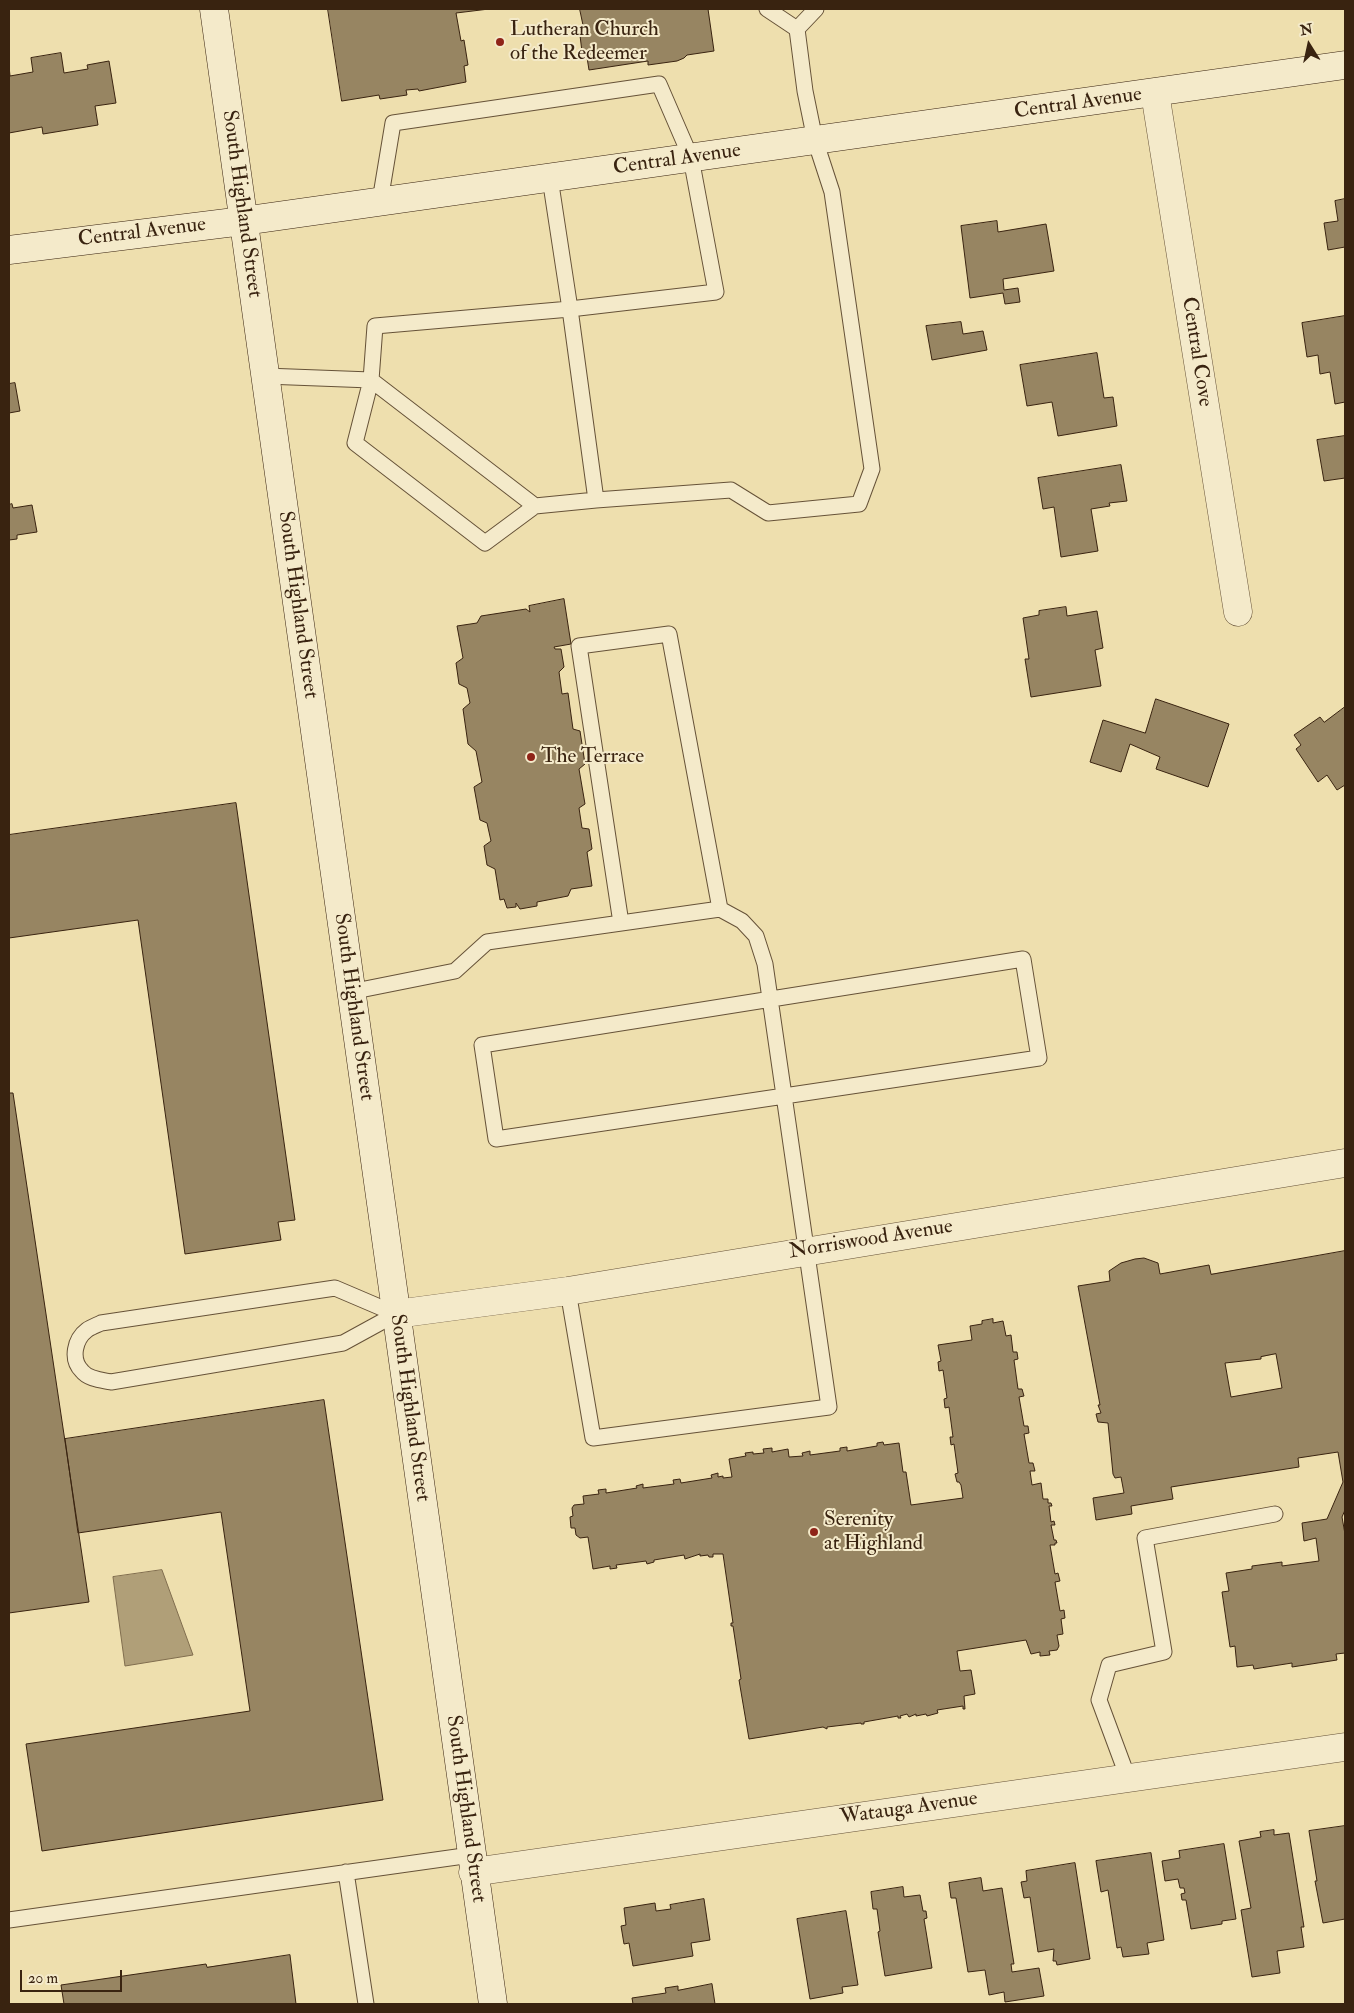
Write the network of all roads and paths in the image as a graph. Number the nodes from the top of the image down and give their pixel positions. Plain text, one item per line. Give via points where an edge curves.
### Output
1 (214, 9) edge
2 (767, 9) edge
3 (816, 9) edge
4 (798, 29) junction
5 (1345, 65) edge
6 (1155, 93) junction
7 (815, 140) junction
8 (691, 158) junction
9 (550, 178) junction
10 (380, 202) junction
11 (243, 221) junction
12 (9, 250) edge
13 (570, 308) junction
14 (264, 376) junction
15 (371, 380) junction
16 (596, 500) junction
17 (536, 506) junction
18 (1238, 612) dead end
19 (720, 910) junction
20 (621, 923) junction
21 (350, 992) junction
22 (770, 999) junction
23 (784, 1096) junction
24 (1345, 1163) edge
25 (807, 1251) junction
26 (568, 1291) junction
27 (396, 1314) junction
28 (1275, 1514) dead end
29 (1345, 1747) edge
30 (1128, 1778) junction
31 (472, 1863) junction
32 (346, 1872) junction
33 (9, 1920) edge
34 (366, 2004) edge
35 (493, 2004) edge

1 - 11 main road, South Highland Street
2 - 4 lane
3 - 4 lane
4 - 7 lane
5 - 6 main road, Central Avenue
6 - 7 main road, Central Avenue
6 - 18 main road, Central Cove
7 - 8 main road, Central Avenue
7 - 16 lane via 832,192 872,469 859,504 768,513 731,490
8 - 9 main road, Central Avenue
8 - 10 lane via 658,84 393,123
8 - 13 lane via 716,292
9 - 10 main road, Central Avenue
9 - 13 lane
10 - 11 main road, Central Avenue
11 - 12 main road, Central Avenue
11 - 14 main road, South Highland Street
13 - 15 lane via 376,326
13 - 16 lane
14 - 15 lane
14 - 21 main road, South Highland Street
15 - 17 lane
15 - 17 lane via 355,443 485,543
16 - 17 lane
19 - 20 lane
19 - 20 lane via 669,634 580,646
19 - 22 lane via 742,921 756,936 765,964
20 - 21 lane via 487,942 456,971
21 - 27 main road, South Highland Street
22 - 23 lane
22 - 23 lane via 1023,959 1039,1058
22 - 23 lane via 482,1045 496,1139
23 - 25 lane
24 - 25 main road, Norriswood Avenue
25 - 26 main road, Norriswood Avenue
25 - 26 lane via 829,1407 593,1438
26 - 27 main road, Norriswood Avenue
27 - 27 lane via 335,1288 102,1323 87,1330 78,1341 74,1358 82,1371 110,1382 343,1342
27 - 31 main road, South Highland Street
28 - 30 lane via 1144,1538 1164,1652 1109,1665 1099,1700
29 - 30 main road, Watauga Avenue
30 - 31 main road, Watauga Avenue
31 - 32 lane
31 - 35 main road, South Highland Street
32 - 33 lane
32 - 34 lane

